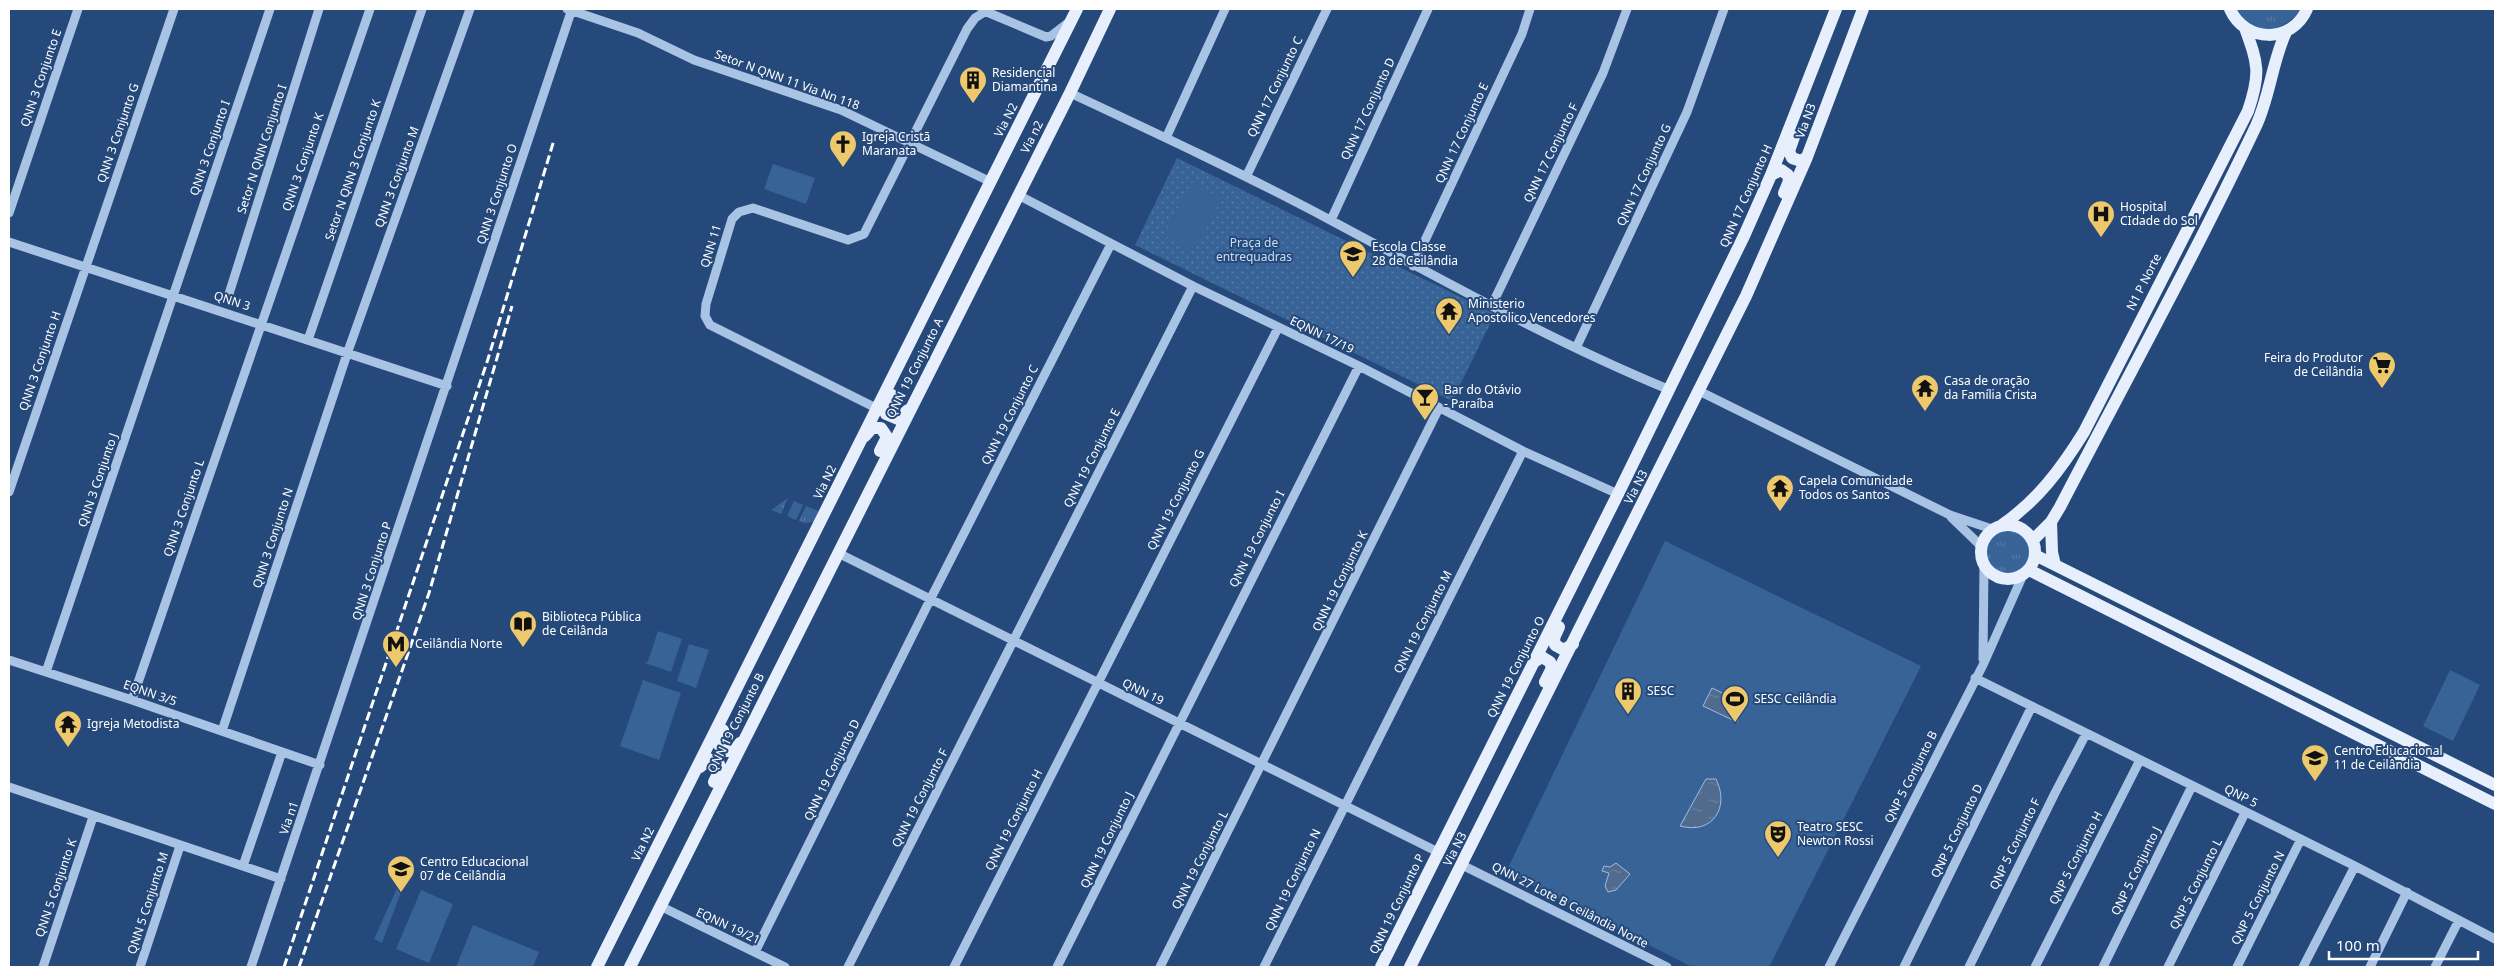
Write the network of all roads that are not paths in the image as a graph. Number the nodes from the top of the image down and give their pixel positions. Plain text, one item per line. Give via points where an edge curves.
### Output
1 (78, 9) edge
2 (174, 9) edge
3 (270, 9) edge
4 (320, 9) edge
5 (370, 9) edge
6 (422, 9) edge
7 (470, 9) edge
8 (570, 9) edge
9 (1077, 9) edge
10 (1105, 9) edge
11 (1110, 9) edge
12 (1225, 9) edge
13 (1327, 9) edge
14 (1428, 9) edge
15 (1530, 9) edge
16 (1627, 9) edge
17 (1724, 9) edge
18 (1836, 9) edge
19 (1862, 9) edge
20 (2230, 9) edge
21 (2307, 9) edge
22 (983, 10) edge
23 (1071, 21) junction
24 (2245, 28) junction
25 (2286, 32) junction
26 (1095, 40) junction
27 (1070, 93) junction
28 (1166, 138) junction
29 (911, 143) junction
30 (1807, 157) junction
31 (1771, 175) junction
32 (1246, 177) junction
33 (991, 182) junction
34 (1018, 194) junction
35 (9, 212) edge
36 (1331, 220) junction
37 (9, 242) edge
38 (1111, 244) junction
39 (85, 266) junction
40 (1413, 266) junction
41 (1192, 286) junction
42 (174, 296) junction
43 (1746, 296) junction
44 (228, 297) dead end
45 (1492, 305) junction
46 (260, 323) junction
47 (1278, 328) junction
48 (308, 340) junction
49 (1576, 348) junction
50 (347, 354) junction
51 (1359, 366) junction
52 (447, 386) junction
53 (1670, 390) junction
54 (1700, 391) junction
55 (911, 406) junction
56 (1439, 408) junction
57 (882, 411) junction
58 (861, 440) junction
59 (1523, 451) junction
60 (1631, 468) junction
61 (9, 492) edge
62 (1618, 494) junction
63 (1950, 515) junction
64 (2051, 522) junction
65 (1997, 527) junction
66 (2033, 540) junction
67 (1981, 546) junction
68 (839, 551) junction
69 (2035, 555) junction
70 (1984, 565) junction
71 (2055, 565) junction
72 (2026, 572) junction
73 (930, 598) junction
74 (767, 630) junction
75 (1014, 640) junction
76 (1573, 644) junction
77 (9, 660) edge
78 (1534, 662) junction
79 (1983, 664) junction
80 (46, 672) junction
81 (1975, 678) junction
82 (1097, 684) junction
83 (132, 700) junction
84 (2032, 706) junction
85 (1178, 723) junction
86 (222, 731) junction
87 (2086, 734) junction
88 (744, 737) junction
89 (282, 752) junction
90 (2140, 760) junction
91 (1263, 764) junction
92 (320, 765) junction
93 (690, 780) junction
94 (2495, 785) edge
95 (2192, 786) junction
96 (9, 787) edge
97 (1344, 804) junction
98 (2495, 804) edge
99 (2245, 813) junction
100 (93, 817) junction
101 (2301, 839) junction
102 (1474, 841) junction
103 (180, 846) junction
104 (1438, 852) junction
105 (1462, 865) junction
106 (243, 866) junction
107 (2355, 866) junction
108 (282, 879) junction
109 (668, 890) junction
110 (2407, 892) junction
111 (660, 906) junction
112 (2459, 920) junction
113 (2495, 939) edge
114 (755, 952) junction
115 (1384, 963) edge
116 (43, 967) edge
117 (140, 967) edge
118 (251, 967) edge
119 (597, 967) edge
120 (630, 967) edge
121 (786, 967) edge
122 (848, 967) edge
123 (954, 967) edge
124 (1057, 967) edge
125 (1160, 967) edge
126 (1264, 967) edge
127 (1410, 967) edge
128 (1667, 967) edge
129 (1829, 967) edge
130 (1904, 967) edge
131 (1969, 967) edge
132 (2035, 967) edge
133 (2103, 967) edge
134 (2168, 967) edge
135 (2237, 967) edge
136 (2303, 967) edge
137 (2370, 967) edge
138 (2435, 967) edge

1 - 35 street, QNN 3 Conjunto E
2 - 39 street, QNN 3 Conjunto G
3 - 42 street, QNN 3 Conjunto I
4 - 44 street, Setor N QNN Conjunto I
5 - 46 street, QNN 3 Conjunto K
6 - 48 street, Setor N QNN 3 Conjunto K
7 - 50 street, QNN 3 Conjunto M
8 - 29 street, Setor N QNN 11 Via Nn 118 via 638,33 703,63 841,110
8 - 52 street, QNN 3 Conjunto O
9 - 23 main road, Via N2
10 - 26 main road
11 - 26 main road
12 - 28 street
13 - 32 street, QNN 17 Conjunto C
14 - 36 street, QNN 17 Conjunto D
15 - 40 street, QNN 17 Conjunto E via 1522,34
16 - 45 street, QNN 17 Conjunto F via 1603,73
17 - 49 street, QNN 17 Conjunto G via 1687,112
18 - 30 main road via 1817,80 1789,148 1794,160 1801,161
18 - 31 main road, QNN 17 Conjunto H
19 - 30 main road, Via N3
20 - 24 main road, N1 P Norte
21 - 25 main road via 2299,22
22 - 23 street via 1046,37
22 - 29 street via 969,25
23 - 33 main road, Via N2
24 - 25 main road via 2260,35
24 - 65 main road, N1 P Norte via 2255,53 2257,70 2248,110 2084,432 2052,481 2020,512
25 - 64 main road via 2272,64 2263,110 2240,158
26 - 27 main road
27 - 28 street
27 - 34 main road, Via n2
28 - 32 street
29 - 33 street, Setor N QNN 11 Via Nn 118
29 - 57 street, QNN 11 via 868,230 854,240 754,208 739,212 732,219 705,310 710,325
30 - 43 main road, Via N3
31 - 43 main road via 1778,170 1784,171 1789,181
31 - 53 main road, QNN 17 Conjunto H
32 - 36 street
33 - 57 main road, Via N2 via 940,283 918,343
34 - 38 street, EQNN 17/19
34 - 55 main road, QNN 19 Conjunto A
36 - 40 street
37 - 39 street, QNN 3
38 - 41 street, EQNN 17/19
38 - 73 street, QNN 19 Conjunto C
39 - 42 street, QNN 3
39 - 61 street, QNN 3 Conjunto H
40 - 45 street
41 - 47 street, EQNN 17/19
41 - 75 street, QNN 19 Conjunto E
42 - 46 street, QNN 3
42 - 80 street, QNN 3 Conjunto J
43 - 54 main road, Via N3
45 - 49 street
46 - 48 street, QNN 3
46 - 83 street, QNN 3 Conjunto L
47 - 51 street, EQNN 17/19
47 - 82 street, QNN 19 Conjunto G
48 - 50 street, QNN 3
49 - 53 street
50 - 52 street, QNN 3
50 - 86 street, QNN 3 Conjunto N
51 - 56 street, EQNN 17/19
51 - 85 street, QNN 19 Conjunto I
52 - 92 street, QNN 3 Conjunto P
53 - 60 main road, Via N3
54 - 63 street
54 - 76 main road, Via N3
55 - 57 main road via 898,419
55 - 68 main road, QNN 19 Conjunto A
56 - 59 street, EQNN 17/19
56 - 91 street, QNN 19 Conjunto K
57 - 58 main road, Via N2
58 - 68 main road via 877,427 887,437 853,506
58 - 74 main road, Via N2
59 - 62 street, EQNN 17/19
59 - 97 street, QNN 19 Conjunto M
60 - 62 main road, Via N3
60 - 76 main road via 1620,508 1554,638 1555,645 1561,649 1568,649
62 - 78 main road, QNN 19 Conjunto O
63 - 65 street
63 - 67 street
64 - 66 main road
64 - 71 main road
65 - 66 main road via 2020,527
65 - 67 main road via 1985,536
66 - 69 main road
67 - 70 main road
68 - 73 street, QNN 19
68 - 88 main road, QNN 19 Conjunto B
69 - 71 main road
69 - 72 main road
70 - 72 main road via 1997,577 2015,579
70 - 79 street
71 - 94 main road
72 - 79 street
72 - 98 main road
73 - 75 street, QNN 19
73 - 114 street, QNN 19 Conjunto D
74 - 88 main road via 751,677 718,742 723,750 731,752
74 - 93 main road, Via N2
75 - 82 street, QNN 19
75 - 122 street, QNN 19 Conjunto F
76 - 102 main road, Via N3
77 - 80 street, EQNN 3/5
78 - 102 main road via 1542,657 1547,659 1551,671 1485,802
78 - 104 main road, QNN 19 Conjunto O
79 - 81 street
80 - 83 street, EQNN 3/5
81 - 84 street, QNP 5
81 - 129 street, QNP 5 Conjunto B
82 - 85 street, QNN 19
82 - 123 street, QNN 19 Conjunto H
83 - 86 street, EQNN 3/5
84 - 87 street, QNP 5
84 - 130 street, QNP 5 Conjunto D
85 - 91 street, QNN 19
85 - 124 street, QNN 19 Conjunto J
86 - 89 street, EQNN 3/5
87 - 90 street, QNP 5
87 - 131 street, QNP 5 Conjunto F
88 - 109 main road, QNN 19 Conjunto B
89 - 92 street, EQNN 3/5
89 - 106 street
90 - 95 street, QNP 5
90 - 132 street, QNP 5 Conjunto H
91 - 97 street, QNN 19
91 - 125 street, QNN 19 Conjunto L
92 - 108 street, Via n1
93 - 109 main road via 706,759 712,758 719,764 720,770 690,832
93 - 119 main road, Via N2
95 - 99 street, QNP 5
95 - 133 street, QNP 5 Conjunto J
96 - 100 street
97 - 104 street, QNN 19
97 - 126 street, QNN 19 Conjunto N
99 - 101 street, QNP 5
99 - 134 street, QNP 5 Conjunto L
100 - 103 street
100 - 116 street, QNN 5 Conjunto K
101 - 107 street, QNP 5
101 - 135 street, QNP 5 Conjunto N
102 - 105 main road, Via N3
103 - 106 street
103 - 117 street, QNN 5 Conjunto M
104 - 115 main road, QNN 19 Conjunto P
105 - 127 main road, Via N3
105 - 128 street, QNN 27 Lote B Ceilândia Norte
106 - 108 street
107 - 110 street, QNP 5
107 - 136 street
108 - 118 street, Via n1
109 - 111 main road, QNN 19 Conjunto B
110 - 112 street, QNP 5
110 - 137 street
111 - 114 street, EQNN 19/21
111 - 120 main road
112 - 113 street, QNP 5
112 - 138 street
114 - 121 street, EQNN 19/21

